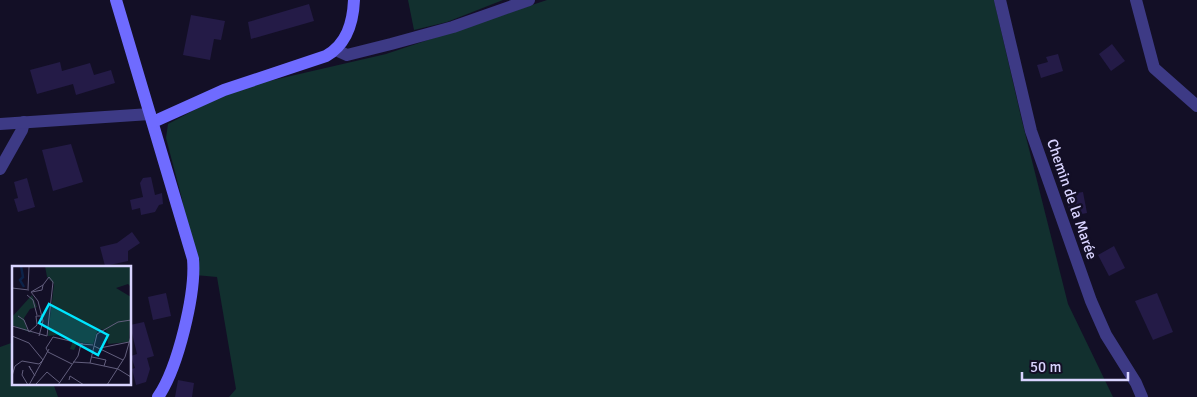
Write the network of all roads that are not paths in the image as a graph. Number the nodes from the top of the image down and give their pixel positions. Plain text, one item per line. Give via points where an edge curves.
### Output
1 (116, 0) edge
2 (354, 0) edge
3 (529, 0) edge
4 (1000, 0) edge
5 (1136, 0) edge
6 (336, 50) junction
7 (1197, 106) edge
8 (151, 118) junction
9 (24, 122) junction
10 (0, 124) edge
11 (0, 169) edge
12 (158, 397) edge
13 (1142, 397) edge

1 - 8 main road
2 - 6 main road via 350,26 344,42
3 - 6 street via 453,27 391,44 347,55
4 - 13 street, Chemin de la Marée via 1031,131 1091,301 1106,335
5 - 7 street via 1154,68
6 - 8 main road
8 - 9 street
8 - 12 main road via 187,235 194,270 180,340 167,381
9 - 10 street
9 - 11 street

